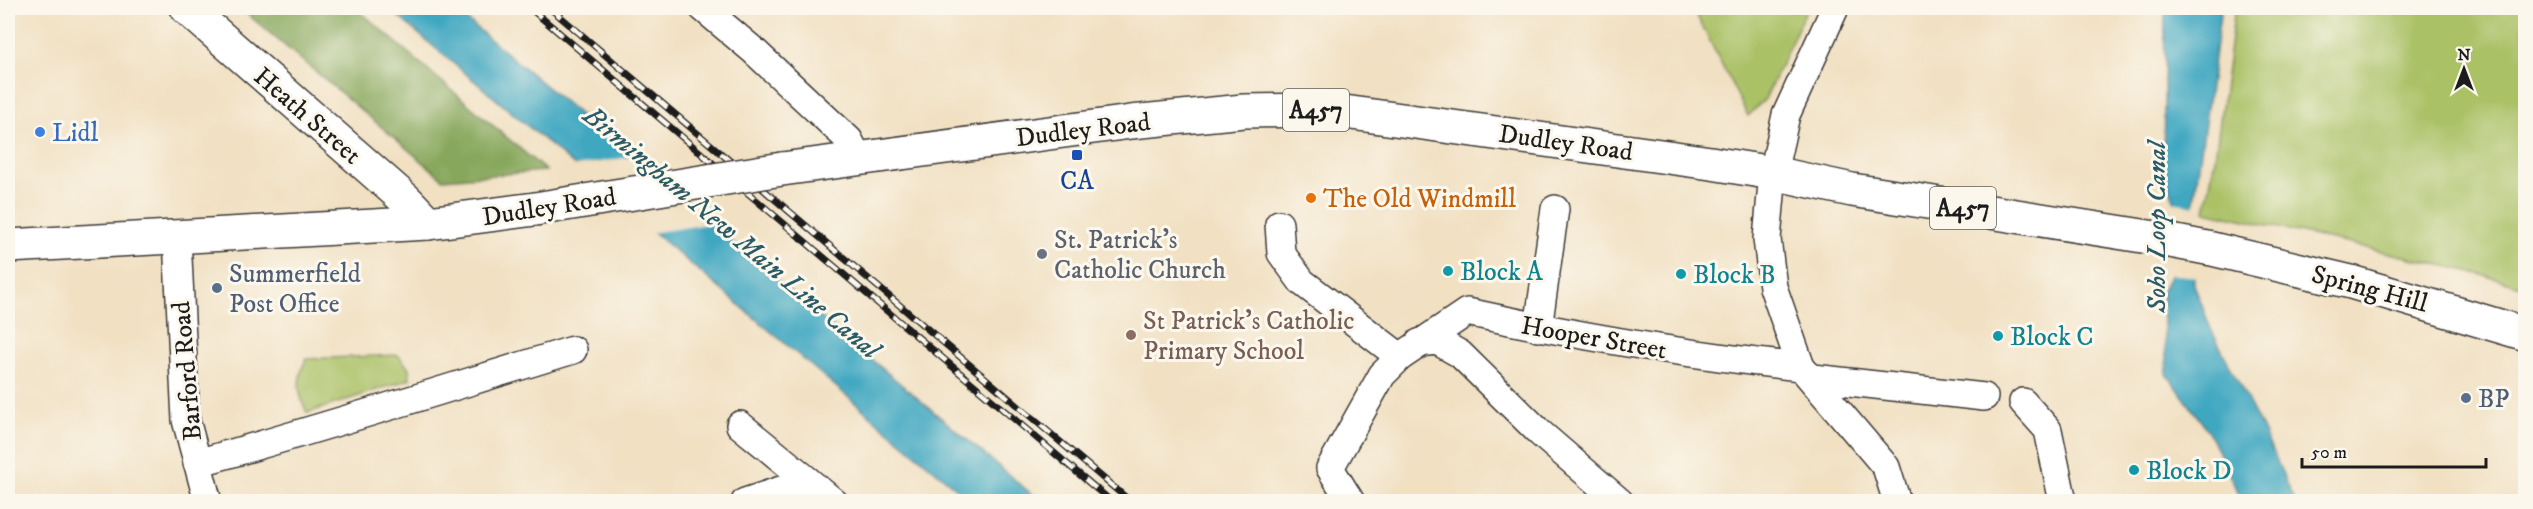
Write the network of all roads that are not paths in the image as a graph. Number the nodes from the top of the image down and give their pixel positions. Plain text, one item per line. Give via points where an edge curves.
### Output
1 (187, 8) edge
2 (704, 8) edge
3 (1835, 8) edge
4 (858, 158) junction
5 (1773, 173) junction
6 (1555, 208) dead end
7 (428, 223) junction
8 (1279, 224) dead end
9 (177, 238) junction
10 (8, 246) edge
11 (2212, 249) joint
12 (1538, 328) junction
13 (2526, 334) edge
14 (573, 350) dead end
15 (1409, 350) junction
16 (1807, 373) junction
17 (1984, 397) dead end
18 (2023, 402) dead end
19 (740, 425) dead end
20 (197, 463) junction
21 (808, 481) junction
22 (1604, 496) edge
23 (208, 501) edge
24 (745, 501) edge
25 (834, 501) edge
26 (1351, 501) edge
27 (1897, 501) edge
28 (2063, 501) edge

1 - 7 main road, Heath Street
2 - 4 street via 849,140
3 - 5 street via 1786,115
4 - 5 main road, Dudley Road / A457 via 1131,122 1244,111 1330,110
4 - 7 main road, Dudley Road / A457, bridge
5 - 11 main road, Dudley Road / A457 via 1852,190
5 - 16 street via 1767,239 1773,287
6 - 12 street, Hooper Street
7 - 9 main road, Dudley Road / A457
8 - 15 street via 1281,253 1302,282
9 - 10 main road, Dudley Road / A457
9 - 20 street, Barford Road via 186,420
11 - 13 main road, Spring Hill / A457 via 2351,282
12 - 15 street, Hooper Street via 1467,312
12 - 16 street, Hooper Street
14 - 20 street
15 - 22 street via 1437,341 1460,354
15 - 26 street, Hooper Street via 1382,375 1330,468
16 - 17 street, Hooper Street
16 - 27 street via 1886,466
18 - 28 street via 2048,430
19 - 21 street
20 - 23 street, Barford Road
21 - 24 street
21 - 25 street

